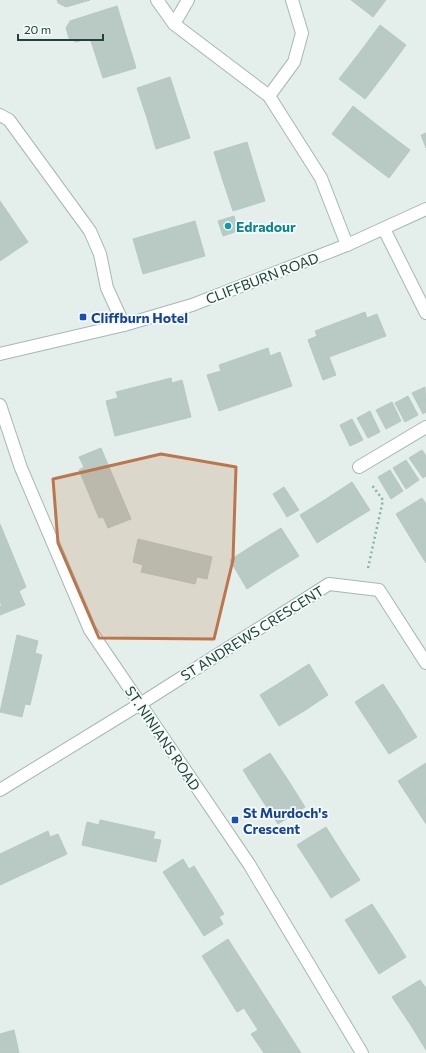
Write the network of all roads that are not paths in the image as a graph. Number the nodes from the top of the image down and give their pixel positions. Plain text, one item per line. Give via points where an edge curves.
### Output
1 (157, 0) edge
2 (188, 0) edge
3 (292, 0) edge
4 (174, 24) junction
5 (269, 96) junction
6 (0, 115) edge
7 (426, 210) edge
8 (384, 229) junction
9 (347, 245) junction
10 (426, 313) edge
11 (124, 325) junction
12 (0, 354) edge
13 (0, 405) edge
14 (426, 427) edge
15 (359, 467) road end
16 (426, 663) edge
17 (140, 704) junction
18 (0, 790) edge
19 (362, 1053) edge

1 - 4 street
2 - 4 street
3 - 5 street via 302,33 294,62
4 - 5 street
5 - 9 street via 320,178
6 - 11 street via 9,120 90,231 100,254 107,288
7 - 8 street, CLIFFBURN ROAD
8 - 9 street, CLIFFBURN ROAD
8 - 10 street
9 - 11 street, CLIFFBURN ROAD via 192,305
11 - 12 street, CLIFFBURN ROAD
13 - 17 street, ST. NINIANS ROAD via 21,468 90,630
14 - 15 street
16 - 17 street, ST ANDREWS CRESCENT via 379,590 329,584
17 - 18 street
17 - 19 street, ST. NINIANS ROAD via 249,864

